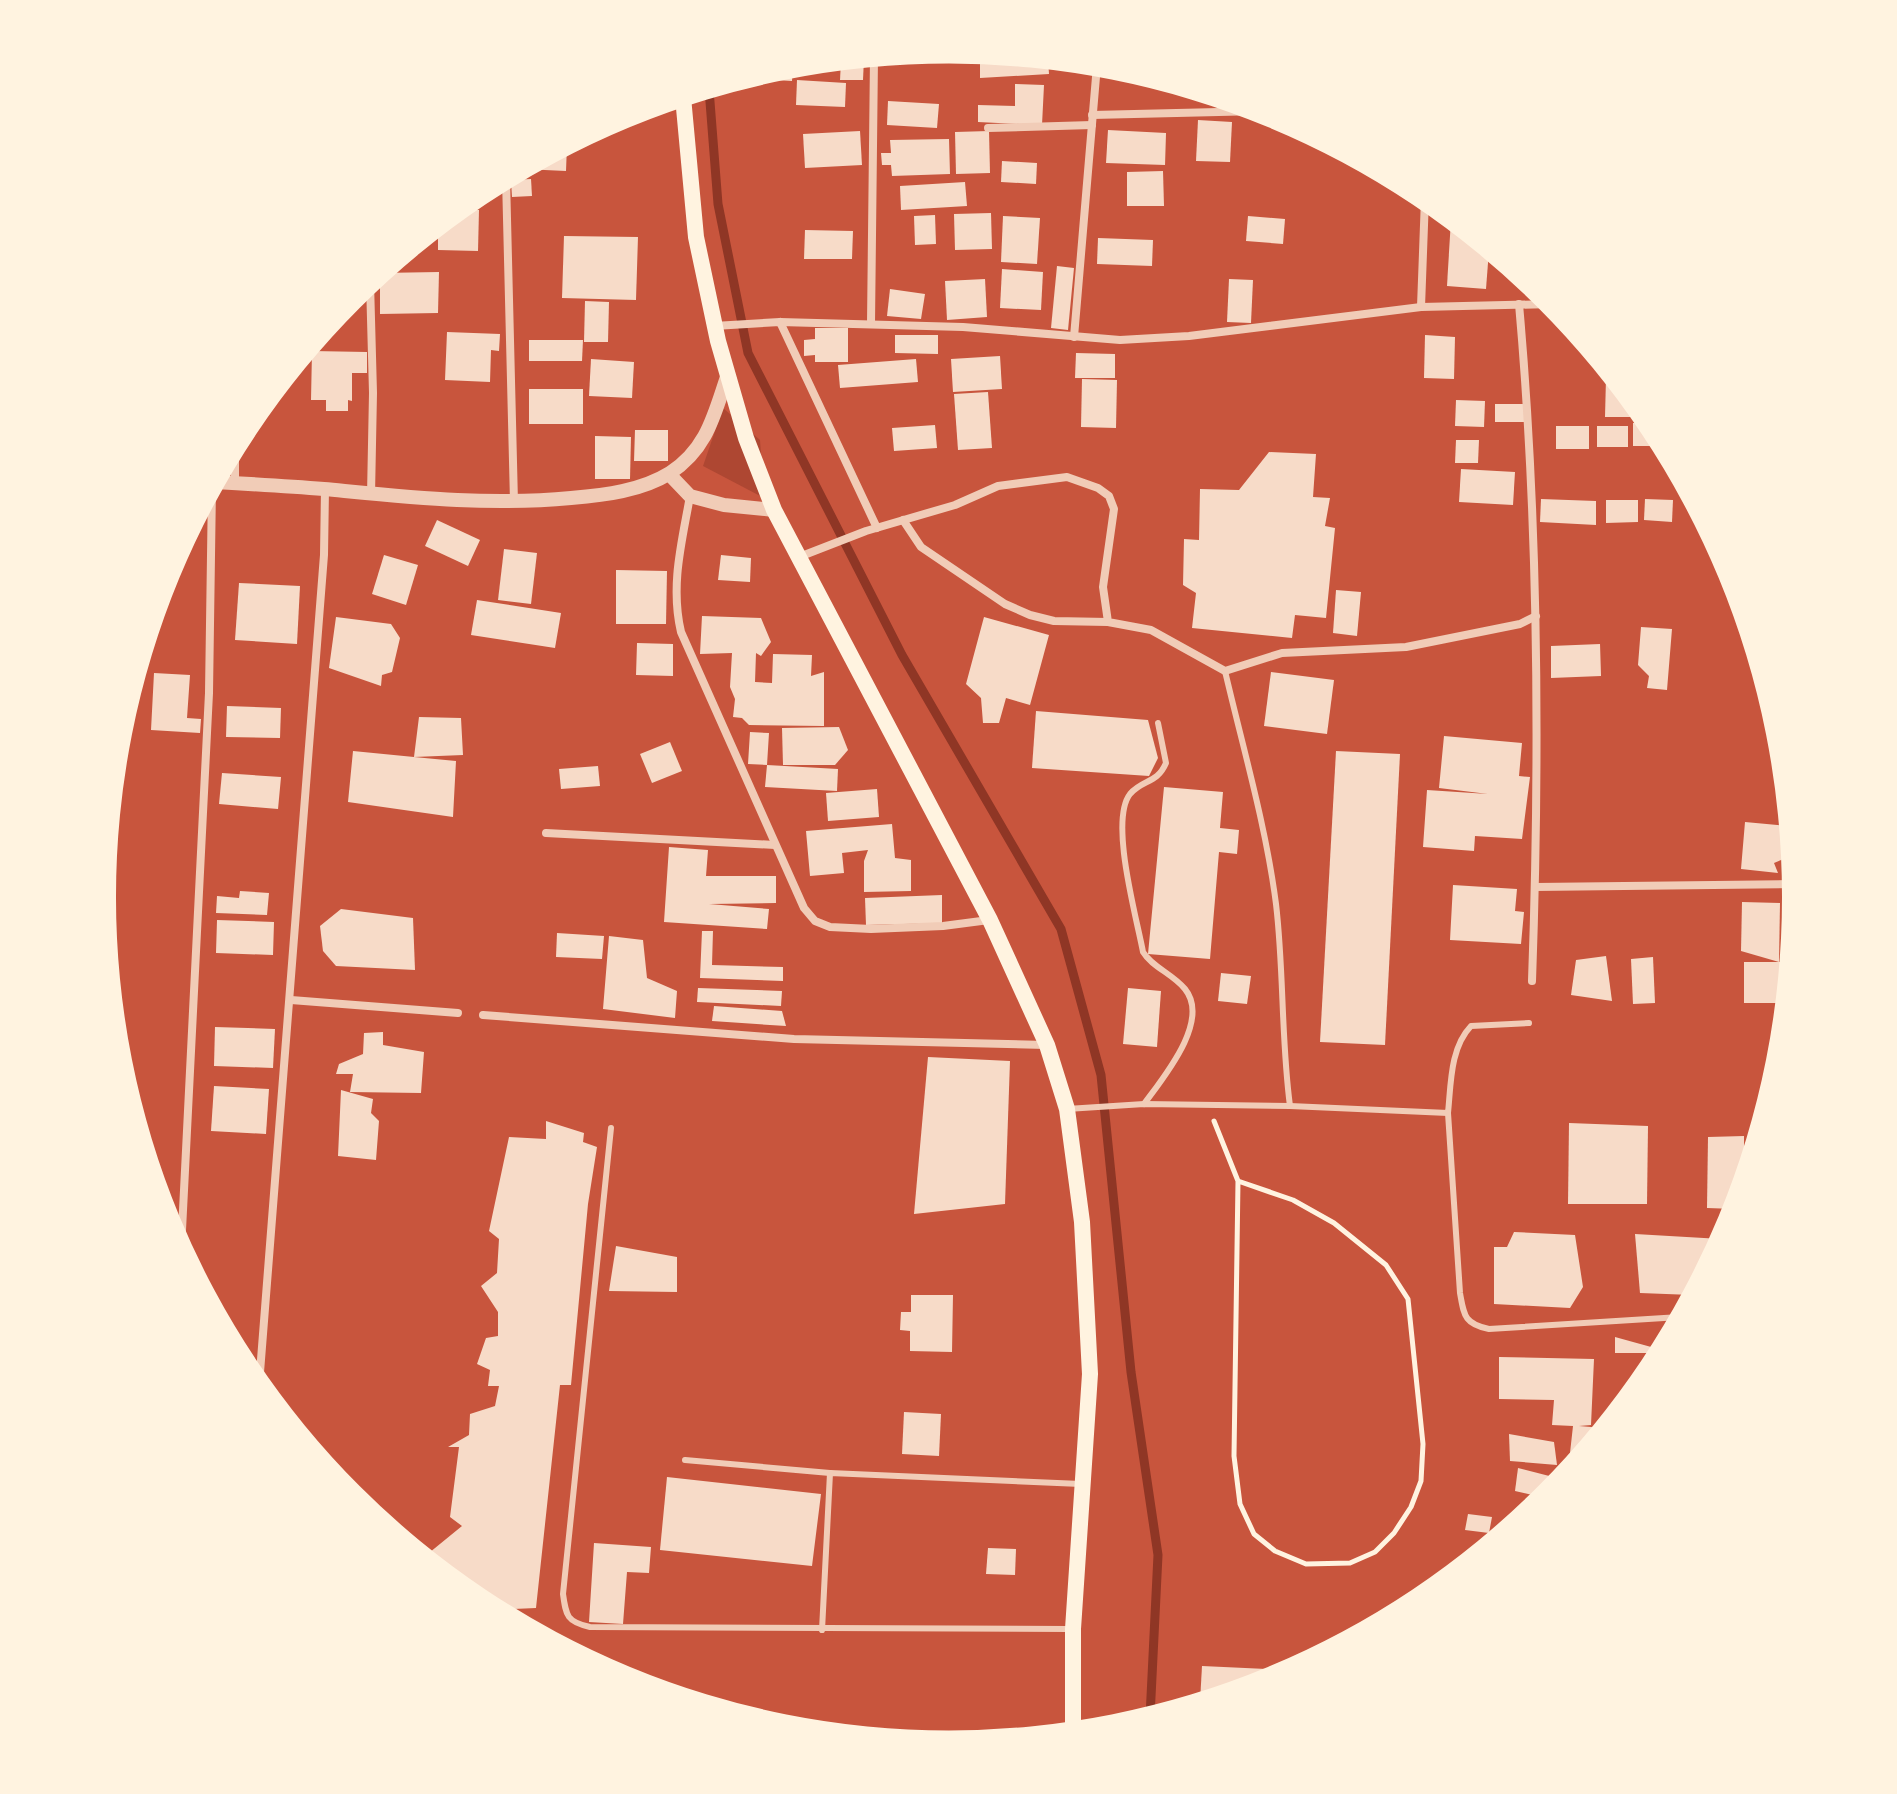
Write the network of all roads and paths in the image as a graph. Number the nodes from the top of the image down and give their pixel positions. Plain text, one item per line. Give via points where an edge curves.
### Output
1 (874, 68) edge
2 (1096, 77) edge
3 (684, 107) edge
4 (1229, 113) edge
5 (1092, 120) junction
6 (988, 128) dead end
7 (506, 192) edge
8 (1424, 214) edge
9 (370, 297) edge
10 (1519, 304) junction
11 (1534, 304) edge
12 (1421, 307) junction
13 (777, 322) junction
14 (871, 324) junction
15 (714, 326) junction
16 (1074, 337) junction
17 (727, 377) junction
18 (235, 467) edge
19 (669, 474) junction
20 (226, 483) edge
21 (235, 483) junction
22 (325, 489) junction
23 (371, 496) junction
24 (690, 496) junction
25 (514, 503) junction
26 (212, 509) edge
27 (774, 510) junction
28 (903, 520) junction
29 (877, 528) junction
30 (799, 557) junction
31 (1536, 616) junction
32 (1108, 622) junction
33 (1225, 671) junction
34 (1158, 723) dead end
35 (546, 833) dead end
36 (775, 845) junction
37 (1782, 884) edge
38 (1535, 887) junction
39 (990, 920) junction
40 (1532, 981) dead end
41 (291, 1000) junction
42 (458, 1013) dead end
43 (483, 1015) dead end
44 (1529, 1023) dead end
45 (1047, 1045) junction
46 (1144, 1104) junction
47 (1207, 1105) junction
48 (1290, 1106) junction
49 (1067, 1109) junction
50 (1448, 1113) junction
51 (611, 1128) dead end
52 (1238, 1181) junction
53 (182, 1223) edge
54 (1668, 1318) edge
55 (260, 1366) edge
56 (685, 1460) dead end
57 (830, 1473) junction
58 (1082, 1484) junction
59 (1073, 1629) junction
60 (822, 1630) junction
61 (1073, 1720) edge

1 - 14 street
2 - 5 street
3 - 15 main road via 696,237
4 - 5 street
5 - 6 street
5 - 16 street
7 - 25 street
8 - 12 street
9 - 23 street
10 - 11 street
10 - 12 street
10 - 31 street via 1529,414
12 - 16 street via 1189,336
13 - 14 street
13 - 15 street
13 - 29 street
14 - 16 street
15 - 17 main road
17 - 19 street via 706,437
17 - 27 main road
18 - 21 street
19 - 24 street
19 - 25 street via 617,494
20 - 21 street
21 - 22 street
22 - 23 street
22 - 41 street
23 - 25 street
24 - 27 street
24 - 36 street via 675,578 681,632
26 - 53 street via 209,693
27 - 30 main road
28 - 29 street
28 - 32 street via 921,547 1005,604 1054,621
28 - 32 street via 998,486 1067,477 1098,488 1114,509 1103,587
29 - 30 street
30 - 39 main road
31 - 33 street via 1406,647 1282,653
31 - 38 street
32 - 33 street via 1151,630
33 - 48 lane via 1276,906
34 - 46 lane via 1166,763 1156,779 1129,795 1123,858 1143,952 1183,986 1193,1006 1177,1059
35 - 36 street
36 - 39 street via 804,908 815,921 830,927
37 - 38 street
38 - 40 street
39 - 45 main road
41 - 42 street
41 - 55 street
43 - 45 street via 794,1039
44 - 50 lane via 1471,1026 1463,1034
45 - 49 main road
46 - 47 lane
46 - 49 lane
47 - 48 lane
47 - 52 path
48 - 50 lane
49 - 58 main road via 1082,1222 1090,1374
50 - 54 lane via 1460,1293 1464,1315 1475,1326
51 - 60 lane via 563,1594 566,1614 576,1624 590,1627
52 - 52 path via 1234,1456 1240,1504 1254,1534 1275,1551 1306,1564 1350,1563 1375,1552 1394,1533 1421,1481 1423,1444 1408,1299 1386,1265 1334,1223 1293,1200
56 - 57 lane
57 - 58 lane
57 - 60 lane
58 - 59 main road
59 - 60 lane
59 - 61 main road

